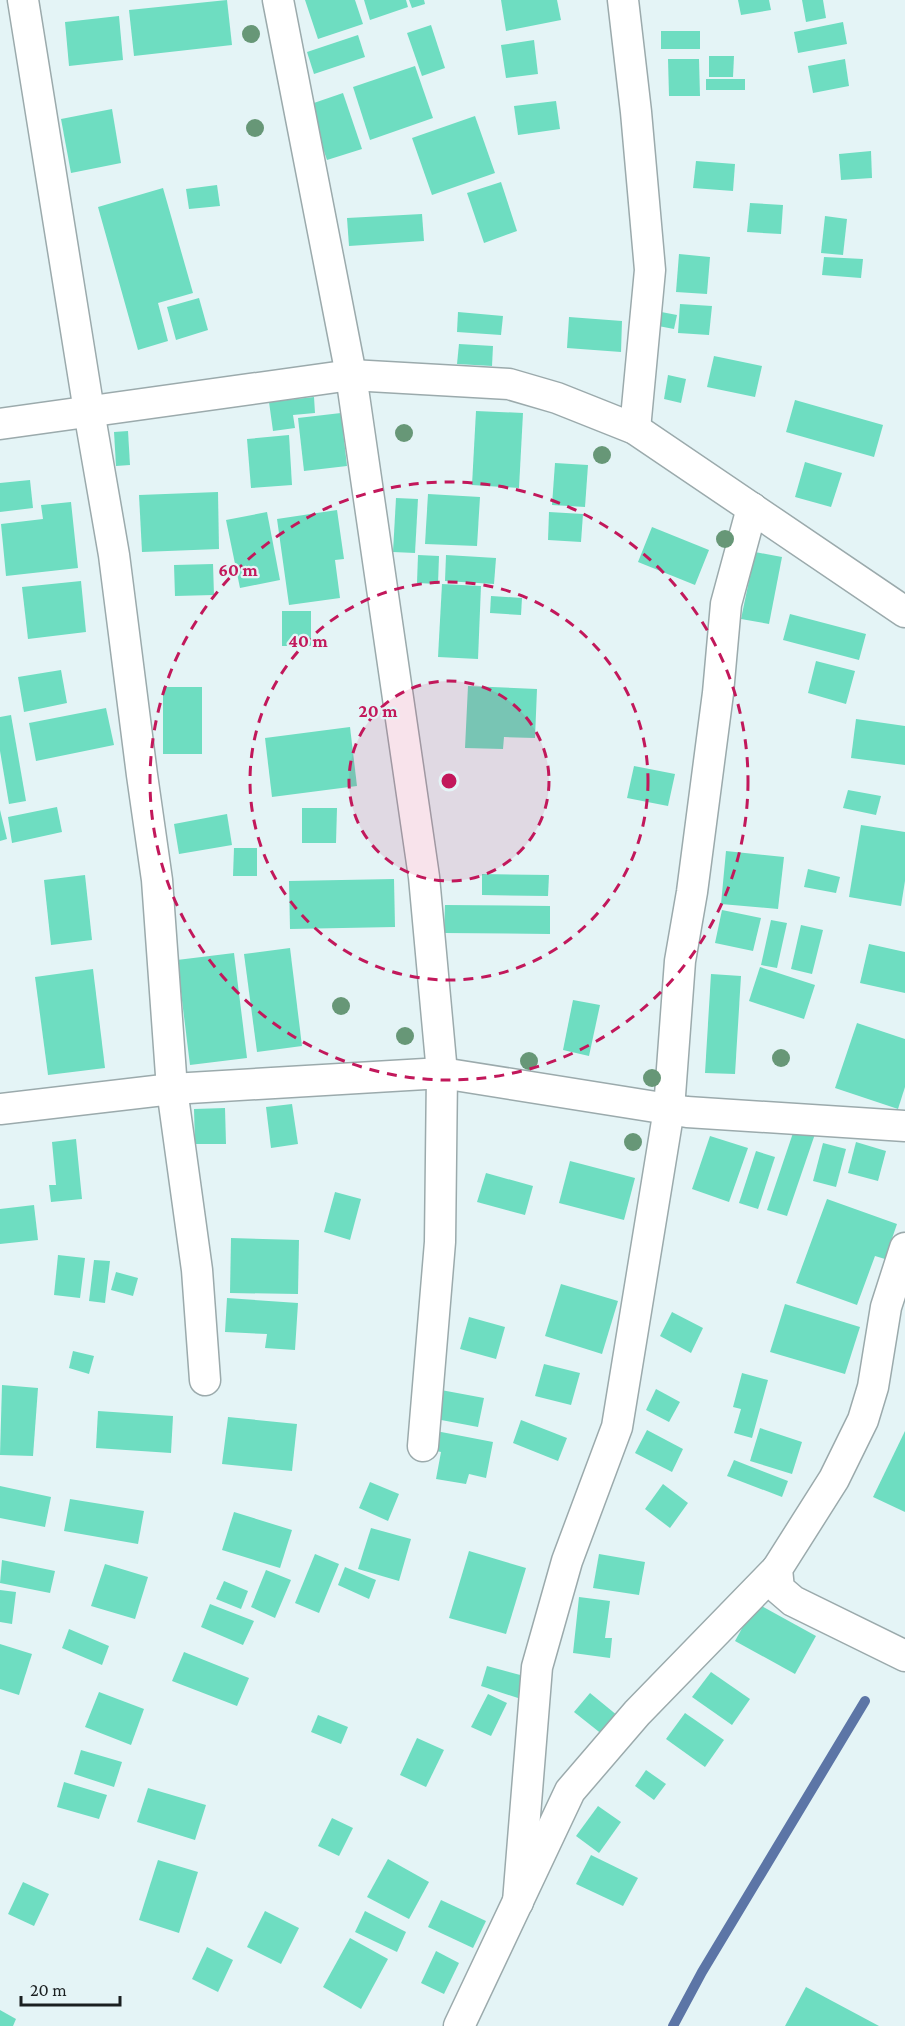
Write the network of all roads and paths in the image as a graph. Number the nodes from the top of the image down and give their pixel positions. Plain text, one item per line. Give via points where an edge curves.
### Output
1 (23, 0) edge
2 (278, 0) edge
3 (623, 0) edge
4 (351, 375) junction
5 (89, 411) junction
6 (0, 424) edge
7 (635, 429) junction
8 (752, 508) junction
9 (905, 612) edge
10 (442, 1073) junction
11 (172, 1089) junction
12 (0, 1109) edge
13 (669, 1109) junction
14 (905, 1126) edge
15 (905, 1248) edge
16 (205, 1380) dead end
17 (423, 1446) dead end
18 (777, 1569) junction
19 (905, 1656) edge
20 (518, 1902) junction
21 (459, 2026) edge

1 - 5 street
2 - 4 street
3 - 7 street via 650,270
4 - 5 street
4 - 7 street via 509,384
4 - 10 street via 424,877
5 - 6 street
5 - 11 street via 114,555 157,880
7 - 8 street
8 - 9 street
8 - 13 street via 726,604 692,892 680,961
10 - 11 street
10 - 13 street
10 - 17 street via 440,1242
11 - 12 street
11 - 16 street via 197,1270
13 - 14 street
13 - 20 street via 617,1427 567,1562 537,1667
15 - 18 street via 886,1307 873,1387 863,1419 834,1479
18 - 19 street via 779,1589 793,1601
18 - 20 street via 637,1713 570,1791
20 - 21 street

